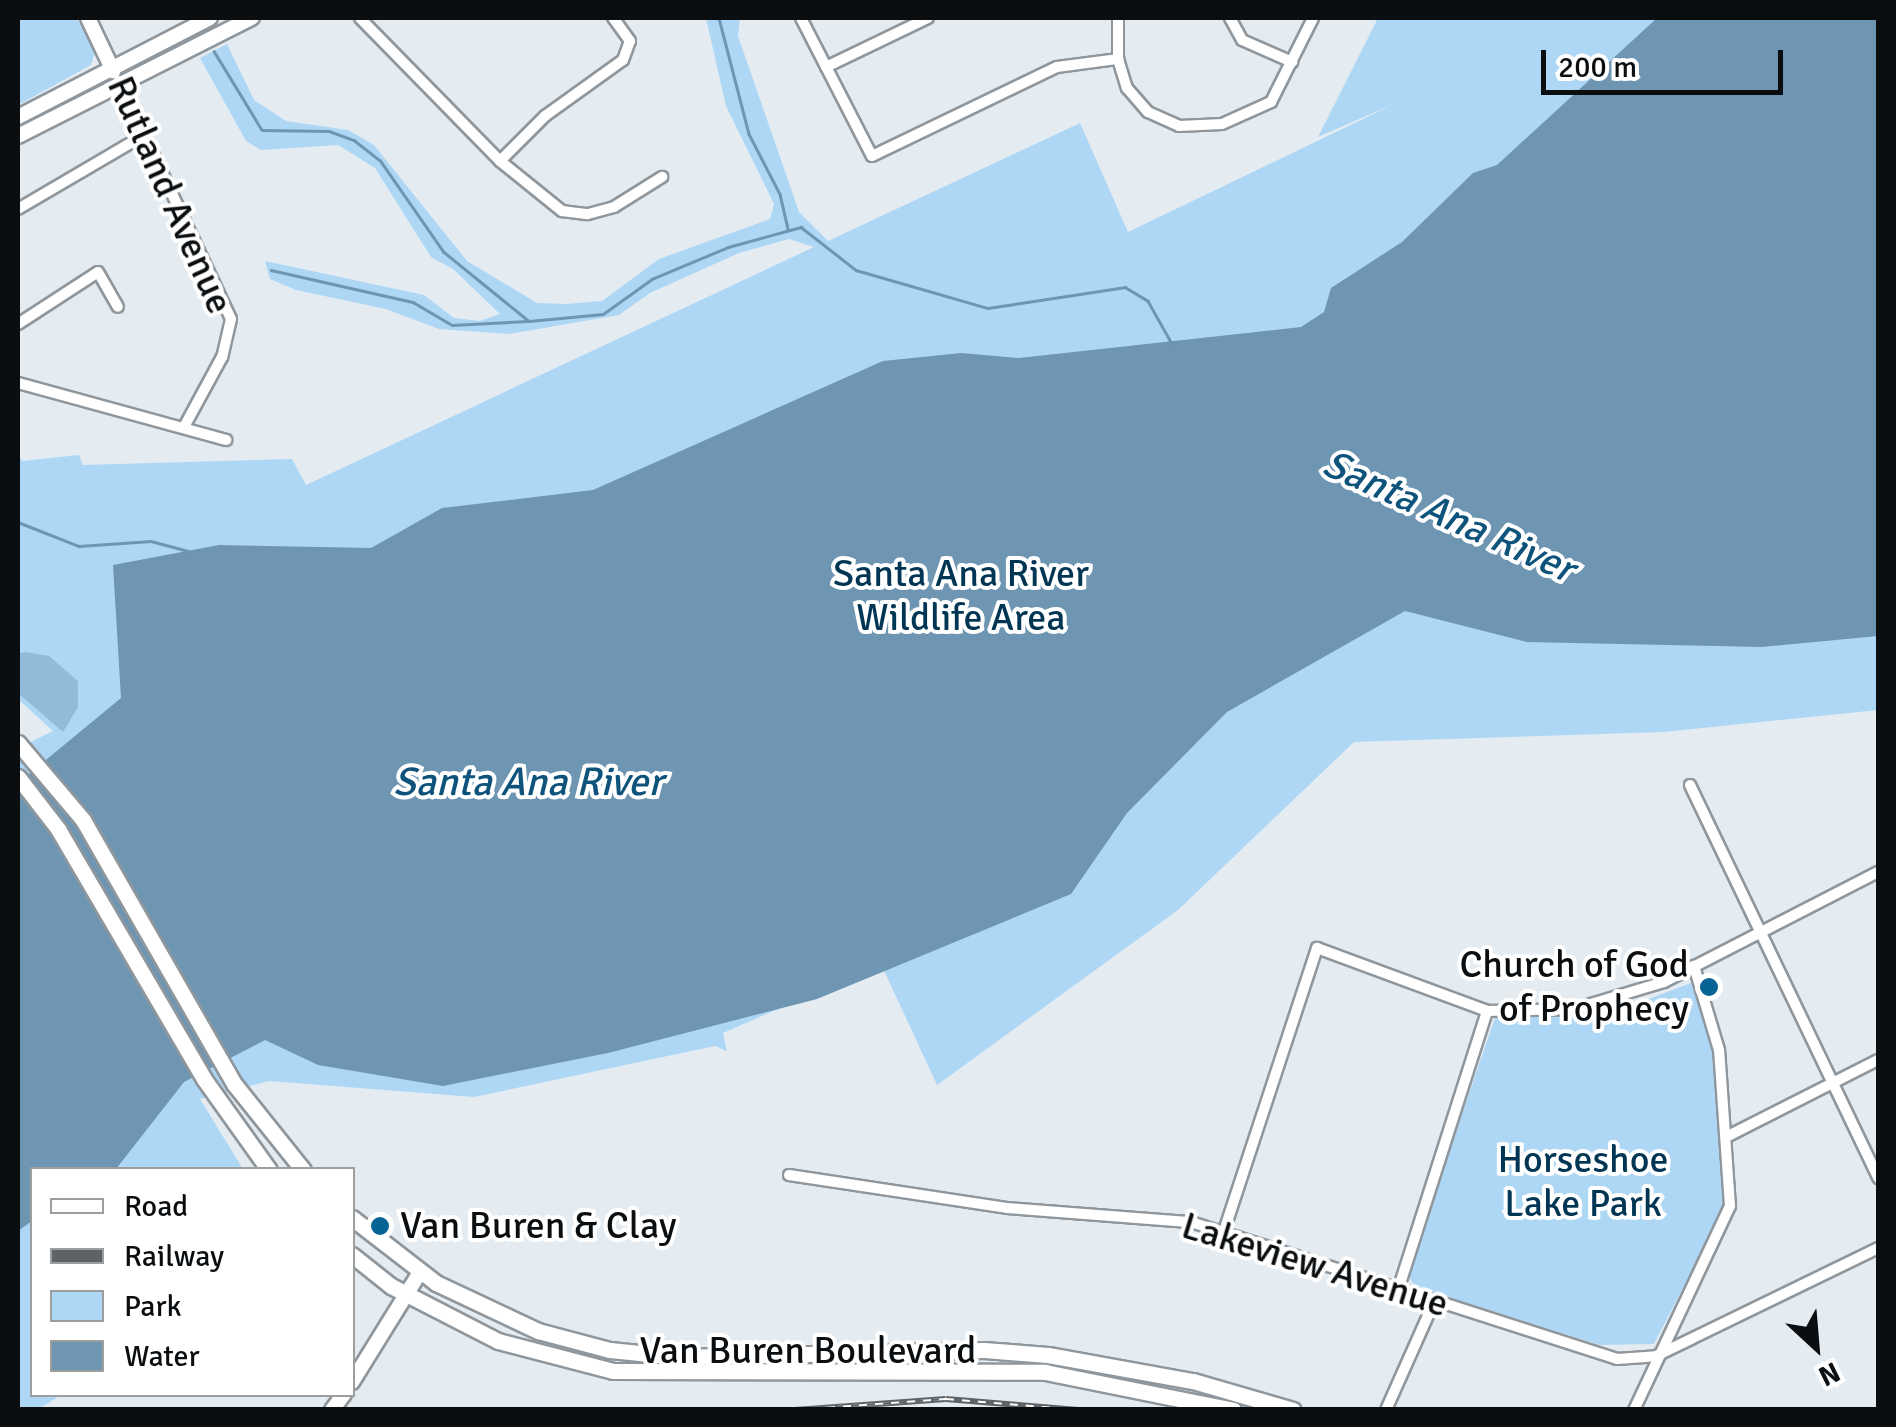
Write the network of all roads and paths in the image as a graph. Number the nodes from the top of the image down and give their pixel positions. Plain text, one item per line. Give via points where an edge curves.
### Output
1 (88, 18) edge
2 (210, 18) edge
3 (252, 18) edge
4 (360, 18) edge
5 (613, 18) edge
6 (802, 18) edge
7 (928, 18) edge
8 (1118, 18) edge
9 (1230, 18) edge
10 (1313, 18) edge
11 (1118, 59) junction
12 (1292, 62) junction
13 (826, 66) junction
14 (114, 73) junction
15 (18, 117) edge
16 (146, 134) junction
17 (18, 136) edge
18 (500, 161) junction
19 (662, 177) dead end
20 (18, 209) edge
21 (118, 306) dead end
22 (18, 324) edge
23 (18, 383) edge
24 (184, 427) junction
25 (226, 440) dead end
26 (18, 743) edge
27 (18, 778) edge
28 (1690, 786) dead end
29 (1878, 872) edge
30 (1759, 932) junction
31 (1694, 966) junction
32 (1487, 1010) junction
33 (1878, 1060) edge
34 (1832, 1083) junction
35 (1730, 1135) junction
36 (267, 1167) edge
37 (300, 1167) edge
38 (790, 1174) dead end
39 (1878, 1178) edge
40 (355, 1221) edge
41 (1224, 1230) junction
42 (1878, 1248) edge
43 (355, 1257) edge
44 (419, 1274) junction
45 (1399, 1287) junction
46 (407, 1294) junction
47 (1435, 1300) junction
48 (1656, 1356) junction
49 (355, 1377) edge
50 (1233, 1410) edge
51 (1293, 1410) edge
52 (1386, 1410) edge
53 (1634, 1410) edge

1 - 14 main road, Rutland Avenue
2 - 14 main road
3 - 14 main road
4 - 18 street
5 - 18 street via 630,41 623,60 545,116
6 - 13 street
7 - 13 street
8 - 11 street
9 - 12 street via 1242,40
10 - 12 street
11 - 12 street via 1128,88 1148,112 1179,126 1222,124 1271,102
11 - 13 street via 1057,67 872,156
14 - 15 main road
14 - 16 street, Rutland Avenue
14 - 17 main road
16 - 20 street
16 - 24 street, Rutland Avenue via 231,319 222,357
18 - 19 street via 541,200 588,214
21 - 22 street via 98,272
23 - 24 street
24 - 25 street
26 - 37 main road via 83,820 256,1116
27 - 36 main road via 58,829 204,1079
28 - 30 street
29 - 30 street
30 - 31 street
30 - 34 street
31 - 32 street via 1603,1004
31 - 35 street via 1716,1034
32 - 41 street via 1318,948
32 - 45 street
33 - 34 street
34 - 35 street
34 - 39 street
35 - 48 street via 1730,1206
38 - 41 street, Lakeview Avenue via 1008,1208
40 - 44 main road, Van Buren Boulevard
41 - 45 street, Lakeview Avenue
42 - 48 street
43 - 46 main road, Van Buren Boulevard
44 - 46 main road
44 - 51 main road, Van Buren Boulevard via 523,1325 610,1350 678,1357 984,1350 1048,1355 1193,1381
45 - 47 street, Lakeview Avenue
46 - 49 main road
46 - 50 main road, Van Buren Boulevard via 498,1341 614,1371 1045,1372
47 - 48 street, Lakeview Avenue via 1617,1358
47 - 52 street
48 - 53 street

